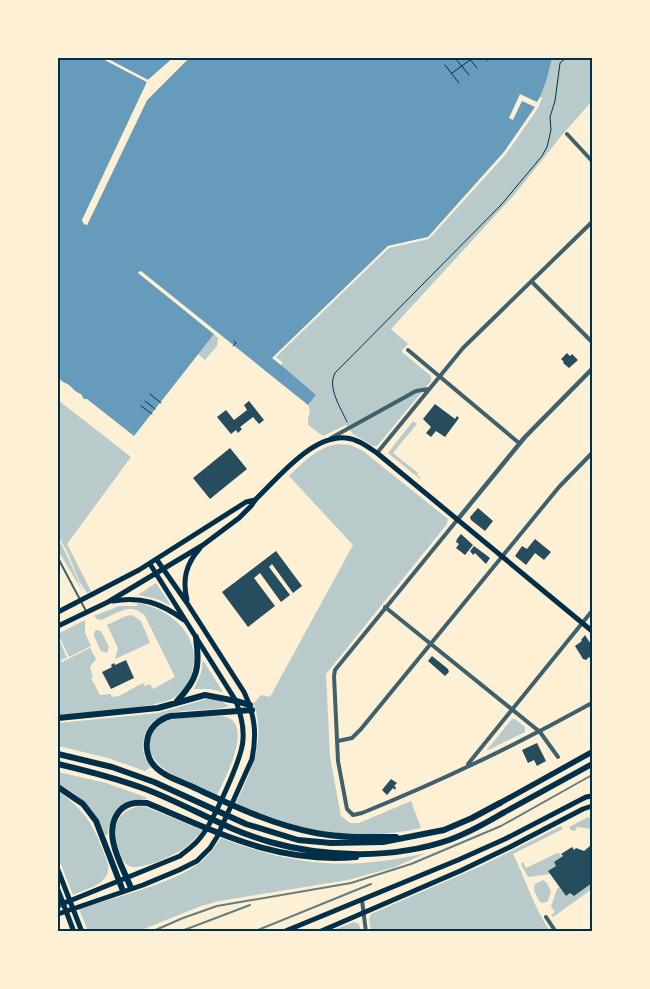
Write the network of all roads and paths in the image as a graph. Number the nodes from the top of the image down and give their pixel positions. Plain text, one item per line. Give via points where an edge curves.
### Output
1 (455, 58) edge
2 (471, 58) edge
3 (484, 58) edge
4 (566, 58) edge
5 (487, 61) dead end
6 (445, 65) dead end
7 (462, 66) junction
8 (477, 68) dead end
9 (452, 73) junction
10 (469, 75) dead end
11 (459, 83) dead end
12 (567, 134) dead end
13 (592, 161) edge
14 (592, 222) edge
15 (532, 282) junction
16 (592, 342) edge
17 (408, 350) dead end
18 (592, 369) edge
19 (439, 376) junction
20 (429, 389) junction
21 (150, 394) dead end
22 (145, 401) dead end
23 (161, 402) dead end
24 (141, 406) dead end
25 (156, 409) dead end
26 (152, 414) dead end
27 (350, 427) junction
28 (329, 439) junction
29 (519, 443) junction
30 (377, 453) junction
31 (592, 453) edge
32 (256, 499) junction
33 (458, 519) junction
34 (203, 545) junction
35 (502, 557) junction
36 (58, 558) edge
37 (156, 560) junction
38 (150, 564) junction
39 (163, 569) junction
40 (156, 573) junction
41 (80, 600) junction
42 (108, 602) junction
43 (188, 603) junction
44 (385, 607) junction
45 (592, 611) edge
46 (58, 612) edge
47 (86, 612) junction
48 (187, 622) junction
49 (583, 622) junction
50 (58, 626) edge
51 (592, 631) edge
52 (196, 637) junction
53 (431, 644) junction
54 (236, 701) junction
55 (176, 703) junction
56 (592, 703) edge
57 (251, 708) junction
58 (239, 710) junction
59 (511, 710) junction
60 (58, 718) edge
61 (540, 732) junction
62 (338, 741) junction
63 (592, 752) edge
64 (58, 754) edge
65 (558, 757) dead end
66 (58, 764) edge
67 (592, 764) edge
68 (466, 766) junction
69 (58, 788) edge
70 (592, 796) edge
71 (586, 798) junction
72 (500, 803) joint
73 (592, 806) edge
74 (503, 813) joint
75 (410, 837) junction
76 (505, 839) junction
77 (510, 848) junction
78 (376, 853) junction
79 (58, 870) edge
80 (127, 877) junction
81 (119, 880) junction
82 (402, 883) junction
83 (131, 888) junction
84 (58, 890) edge
85 (123, 891) junction
86 (406, 894) junction
87 (362, 900) junction
88 (58, 905) edge
89 (364, 912) junction
90 (58, 914) edge
91 (546, 917) dead end
92 (74, 932) edge
93 (82, 932) edge
94 (283, 932) edge
95 (319, 932) edge
96 (366, 932) edge
97 (556, 932) edge

1 - 7 path
2 - 7 path
2 - 8 path
3 - 5 path
4 - 27 path via 560,63 550,117 551,130 542,156 501,205 335,373 332,388
6 - 9 path
7 - 9 path
7 - 10 path
9 - 11 path
12 - 13 street
14 - 15 street
15 - 16 street
15 - 19 street via 463,348
17 - 19 street
18 - 29 street
19 - 20 street
19 - 29 street
20 - 27 street via 416,391
20 - 30 street
21 - 23 path
22 - 25 path
24 - 26 path
27 - 28 street
28 - 30 main road via 353,439
28 - 32 main road via 312,447
29 - 33 street
30 - 33 main road
31 - 35 street via 559,487
32 - 34 main road via 239,518
32 - 37 main road via 246,502
33 - 35 main road
33 - 44 street
34 - 39 main road
34 - 43 main road via 185,571
35 - 49 main road
35 - 53 street
36 - 41 lane
37 - 38 main road
37 - 39 main road
38 - 40 main road
38 - 41 main road
39 - 40 main road
39 - 43 main road
40 - 42 main road
40 - 48 main road
41 - 46 main road
41 - 47 lane
42 - 47 main road
42 - 48 main road via 145,600 170,609
43 - 57 main road
44 - 53 street
44 - 62 street via 335,670
45 - 49 street
47 - 50 main road
48 - 52 main road
49 - 51 main road
49 - 59 street
52 - 54 main road
52 - 55 highway via 196,674
53 - 59 street
53 - 62 street via 354,737
54 - 55 highway via 205,695
54 - 57 highway
54 - 58 main road
55 - 60 highway via 130,712
56 - 61 street
57 - 58 highway
57 - 83 main road via 255,732 252,759 210,848 197,861
58 - 75 highway via 171,716 157,722 146,743 151,762 164,774 250,814 289,828 319,834
58 - 80 main road via 243,726 240,755 201,838 180,856
59 - 61 street
59 - 68 street
61 - 65 street
61 - 68 street
62 - 68 street via 338,761 346,805 351,814 357,815
63 - 72 main road
64 - 75 highway via 112,767 154,782 246,824 298,840 372,844
66 - 78 highway via 148,790 270,842 334,852
67 - 74 main road
69 - 81 highway via 83,804 96,822
70 - 71 main road
71 - 73 street
71 - 76 main road
72 - 75 highway via 444,830
73 - 77 main road
74 - 78 highway via 448,840
76 - 77 main road
76 - 82 main road
77 - 86 main road
78 - 80 highway via 354,857 276,852 238,841 146,802 130,804 114,818 112,838
79 - 93 main road
80 - 81 main road
80 - 83 highway
81 - 85 highway
81 - 88 main road
82 - 86 main road
82 - 87 main road
83 - 85 main road
84 - 92 main road
85 - 90 main road
86 - 89 main road
87 - 89 street
87 - 94 main road
89 - 95 main road
89 - 96 street
91 - 97 street

